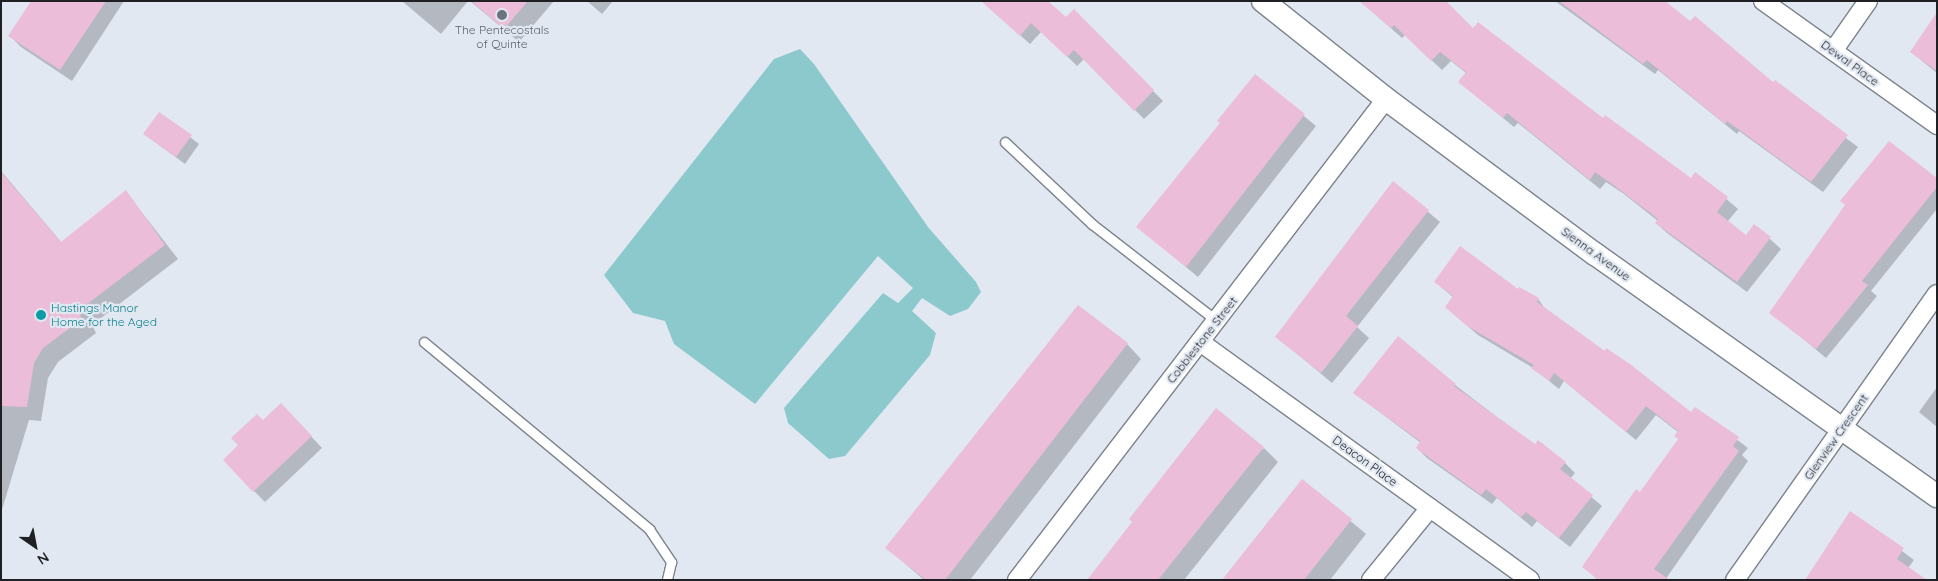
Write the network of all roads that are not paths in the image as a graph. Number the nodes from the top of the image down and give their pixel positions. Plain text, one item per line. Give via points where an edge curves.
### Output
1 (1263, 1) edge
2 (1763, 1) edge
3 (1868, 1) edge
4 (1833, 51) junction
5 (1386, 99) junction
6 (1937, 125) edge
7 (1005, 142) dead end
8 (1937, 294) edge
9 (1217, 321) junction
10 (424, 342) dead end
11 (1200, 342) junction
12 (1842, 429) junction
13 (1937, 496) edge
14 (1430, 508) junction
15 (667, 580) edge
16 (1017, 580) edge
17 (1372, 580) edge
18 (1530, 580) edge
19 (1735, 580) edge

1 - 5 street, Sienna Avenue
2 - 4 street, Dewal Place
3 - 4 street
4 - 6 street, Dewal Place
5 - 9 street, Cobblestone Street
5 - 12 street, Sienna Avenue via 1595,254
7 - 9 lane via 1092,224
8 - 12 street, Glenview Crescent
9 - 11 street, Cobblestone Street
10 - 15 lane via 649,529 671,562
11 - 14 street, Deacon Place
11 - 16 street, Cobblestone Street
12 - 13 street, Sienna Avenue
12 - 19 street, Glenview Crescent
14 - 17 street
14 - 18 street, Deacon Place

